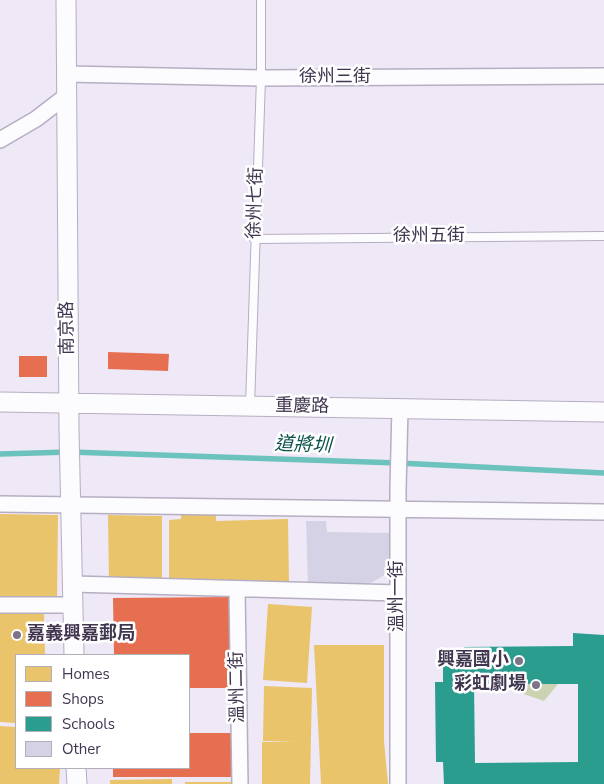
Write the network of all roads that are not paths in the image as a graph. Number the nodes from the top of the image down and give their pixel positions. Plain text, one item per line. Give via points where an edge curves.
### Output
1 (66, 0) edge
2 (261, 0) edge
3 (66, 74) junction
4 (604, 76) edge
5 (261, 78) junction
6 (66, 96) junction
7 (0, 140) edge
8 (604, 236) edge
9 (254, 239) junction
10 (0, 402) edge
11 (69, 402) junction
12 (250, 406) junction
13 (400, 408) junction
14 (604, 412) edge
15 (72, 497) junction
16 (0, 504) edge
17 (398, 510) junction
18 (604, 512) edge
19 (73, 584) junction
20 (237, 589) junction
21 (398, 593) junction
22 (0, 605) edge
23 (74, 605) junction
24 (74, 654) edge
25 (76, 769) edge
26 (77, 784) edge
27 (240, 784) edge
28 (398, 784) edge

1 - 3 street, 南京路
2 - 5 lane, 徐州七街
3 - 5 street, 徐州三街
3 - 6 street, 南京路
4 - 5 street, 徐州三街
5 - 9 lane, 徐州七街
6 - 7 street
6 - 11 street, 南京路
8 - 9 lane, 徐州五街
9 - 12 lane, 徐州七街
10 - 11 street, 重慶路
11 - 12 street, 重慶路
11 - 15 street, 南京路
12 - 13 street, 重慶路
13 - 14 street, 重慶路
13 - 17 street, 溫州一街
15 - 16 street
15 - 17 street
15 - 19 street, 南京路
17 - 18 street
17 - 21 street, 溫州一街
19 - 20 street
19 - 23 street, 南京路
20 - 21 street
20 - 27 street, 溫州二街
21 - 28 street, 溫州一街
22 - 23 street
23 - 24 street, 南京路
25 - 26 street

